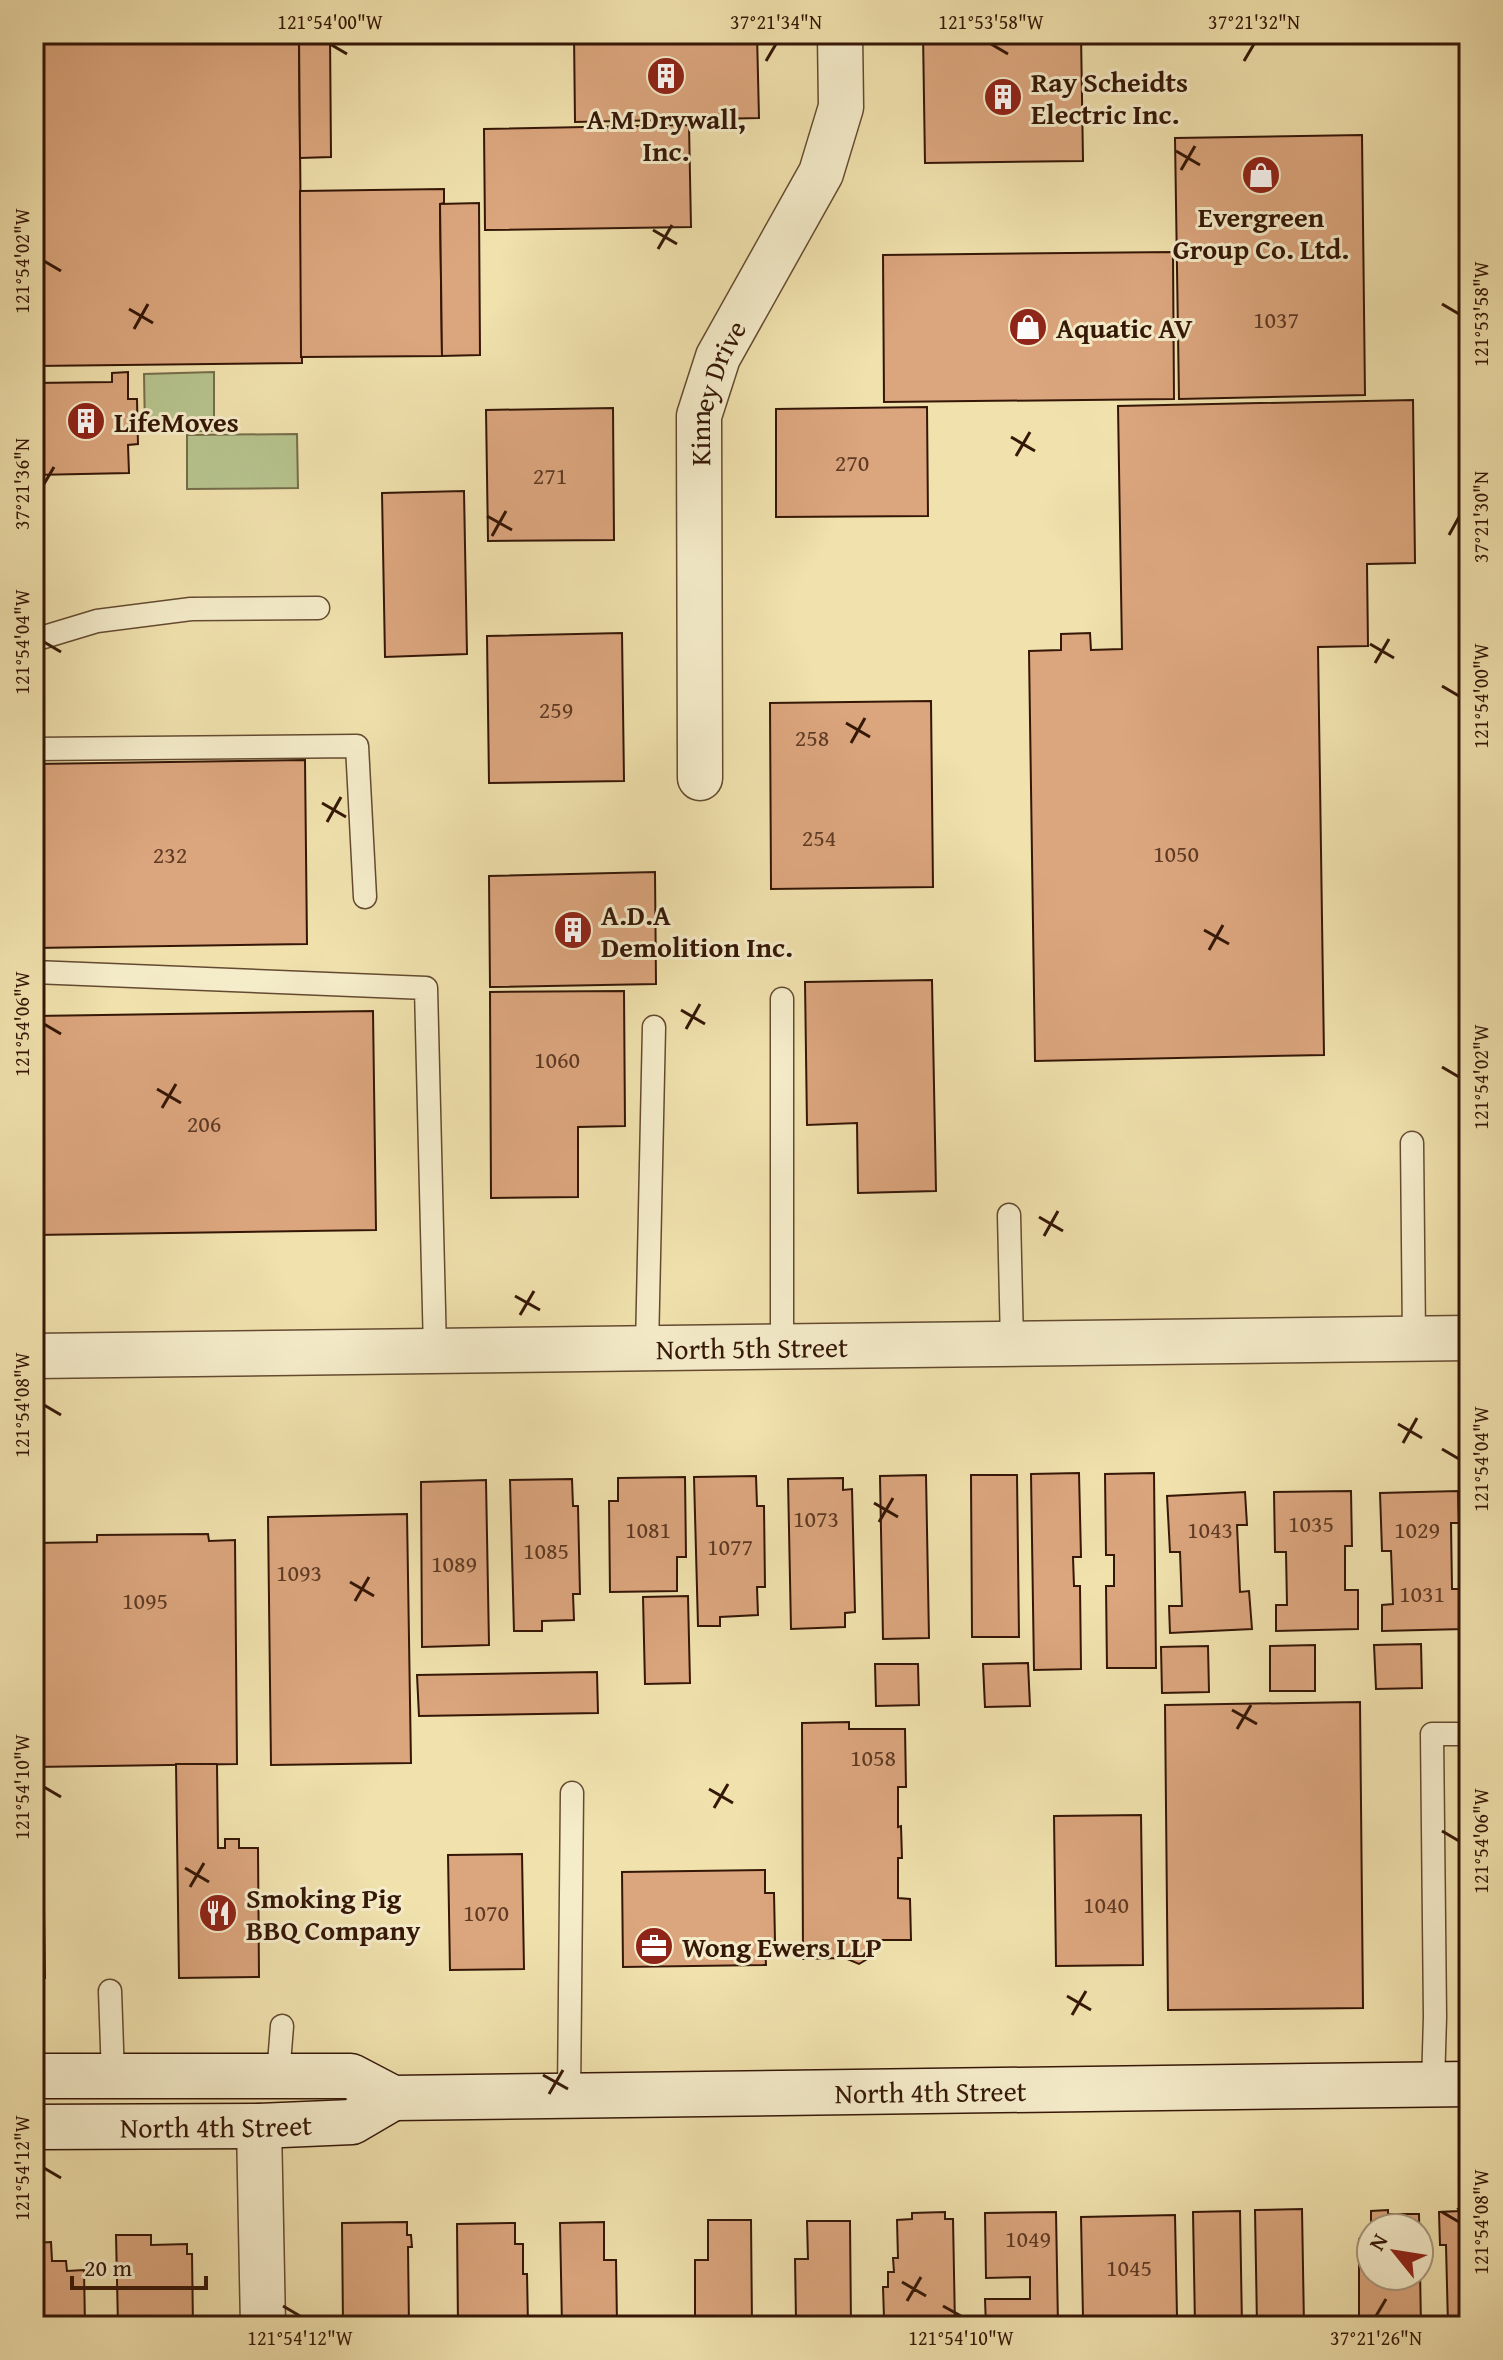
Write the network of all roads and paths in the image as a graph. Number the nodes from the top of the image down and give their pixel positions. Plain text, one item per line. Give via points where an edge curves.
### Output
1 (840, 34) edge
2 (318, 608) dead end
3 (34, 640) edge
4 (34, 749) edge
5 (700, 778) dead end
6 (365, 897) dead end
7 (34, 972) edge
8 (782, 999) dead end
9 (654, 1027) dead end
10 (1412, 1143) dead end
11 (1009, 1215) dead end
12 (1414, 1338) junction
13 (1469, 1338) edge
14 (1012, 1343) junction
15 (782, 1346) junction
16 (647, 1348) junction
17 (435, 1350) junction
18 (34, 1356) edge
19 (1469, 1734) edge
20 (572, 1793) dead end
21 (110, 1991) dead end
22 (282, 2026) dead end
23 (34, 2076) edge
24 (113, 2076) junction
25 (278, 2076) junction
26 (1451, 2084) edge
27 (569, 2095) junction
28 (393, 2098) junction
29 (259, 2126) junction
30 (34, 2127) edge
31 (263, 2326) edge

1 - 5 street, Kinney Drive via 841,107 821,173 718,357 699,416
2 - 3 lane via 191,609 97,621
4 - 6 lane via 357,746
7 - 17 lane via 426,988
8 - 15 lane
9 - 16 lane
10 - 12 lane
11 - 14 lane
12 - 13 street, North 5th Street
12 - 14 street, North 5th Street
14 - 15 street, North 5th Street
15 - 16 street, North 5th Street
16 - 17 street, North 5th Street
17 - 18 street, North 5th Street
19 - 26 lane via 1432,1734 1435,2001
20 - 27 lane
21 - 24 lane
22 - 25 lane
23 - 24 street, North 4th Street
24 - 25 street, North 4th Street
25 - 28 street, North 4th Street via 351,2076
26 - 27 street, North 4th Street
27 - 28 street, North 4th Street
28 - 29 street, North 4th Street via 352,2122
29 - 30 street, North 4th Street
29 - 31 street

